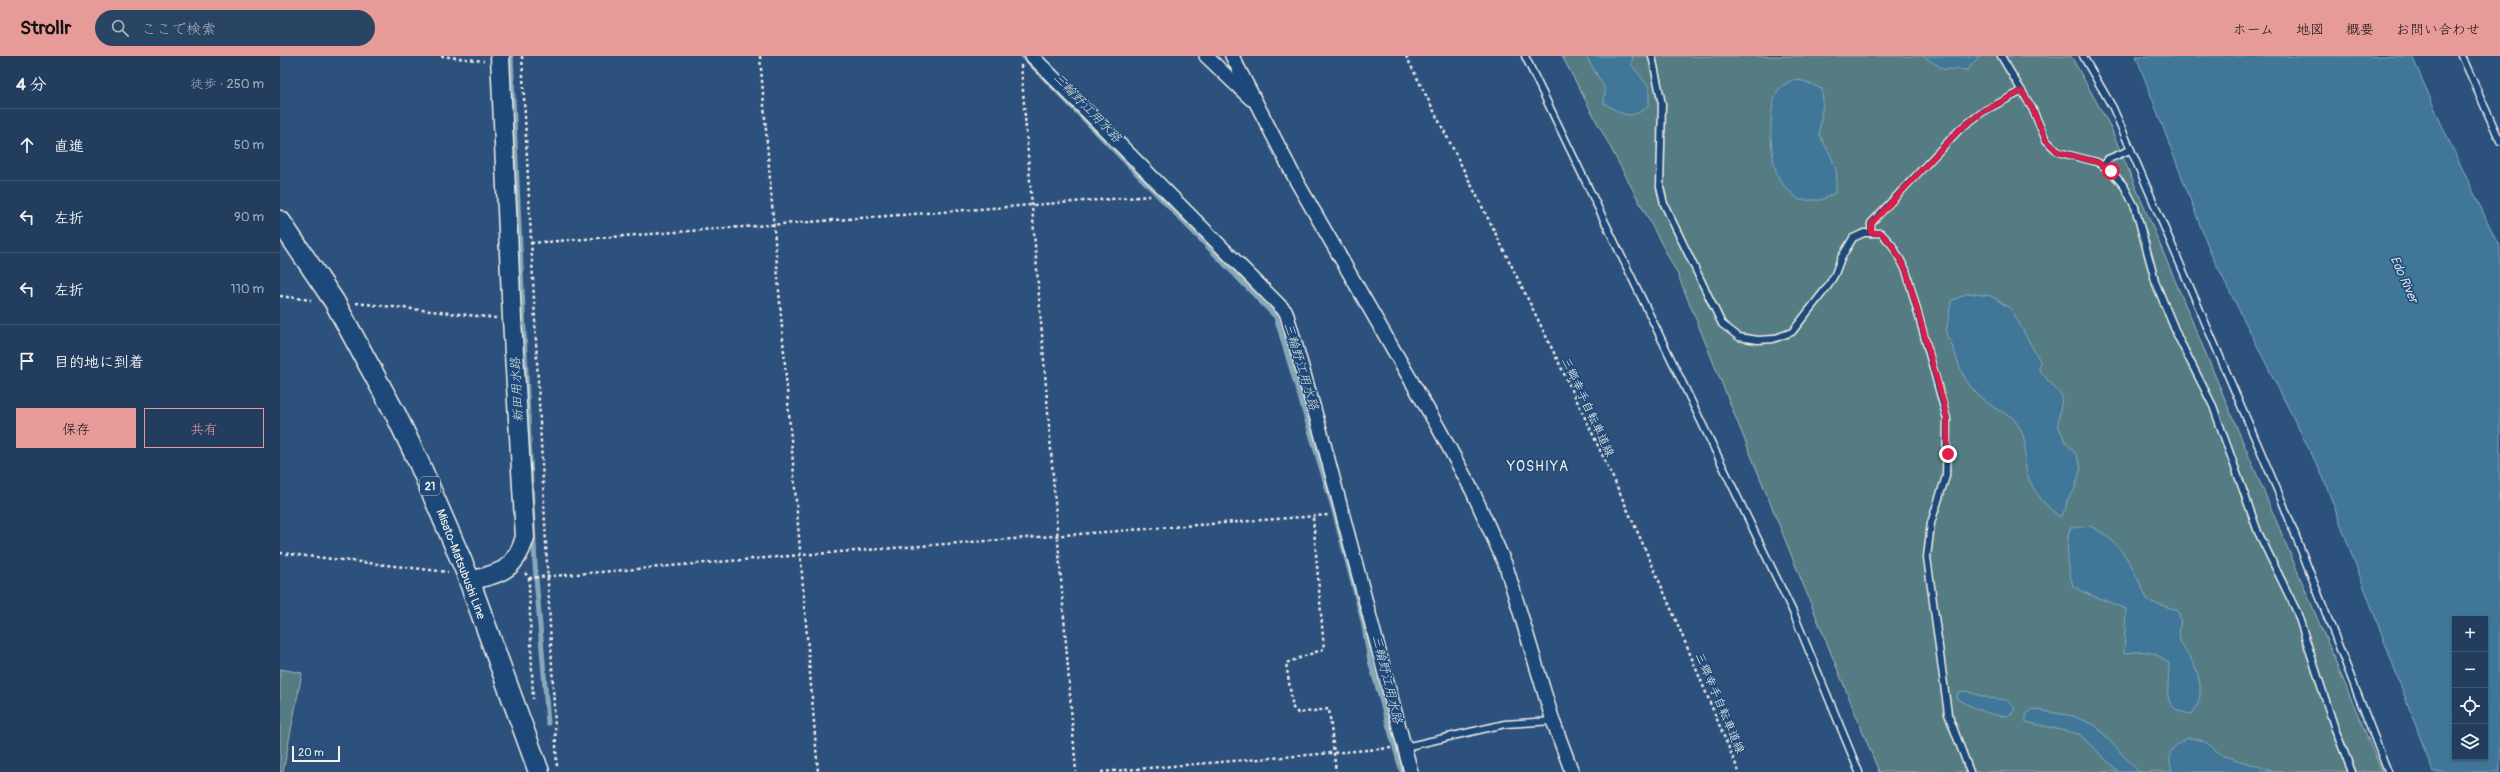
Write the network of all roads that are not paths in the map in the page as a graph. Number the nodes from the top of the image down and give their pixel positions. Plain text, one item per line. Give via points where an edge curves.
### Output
1 (1032, 56) edge
2 (1206, 56) edge
3 (1232, 56) edge
4 (1526, 56) edge
5 (1652, 56) edge
6 (2001, 56) edge
7 (2083, 56) edge
8 (2462, 56) edge
9 (500, 60) edge
10 (2022, 91) junction
11 (1257, 104) junction
12 (2500, 141) edge
13 (2130, 150) junction
14 (2104, 166) junction
15 (280, 221) edge
16 (1871, 233) junction
17 (467, 575) junction
18 (1553, 721) junction
19 (1405, 746) junction
20 (539, 772) edge
21 (1411, 772) edge
22 (1572, 772) edge
23 (1859, 772) edge
24 (1970, 772) edge
25 (2352, 772) edge
26 (2388, 772) edge

1 - 19 street via 1286,312
2 - 11 street
3 - 11 street
4 - 23 lane via 1793,612
5 - 16 lane via 1662,104 1660,187 1664,204 1722,324 1739,337 1758,340 1773,339 1792,332 1828,286 1840,258 1853,238
6 - 10 lane
7 - 13 lane via 2113,108
8 - 12 lane
9 - 17 street via 525,537 516,560 503,571
10 - 14 lane via 2046,140 2058,152
10 - 16 lane via 1984,111 1960,129 1872,223
11 - 18 street via 1304,195 1443,435 1473,492 1506,566
13 - 14 lane via 2108,159
13 - 26 lane via 2282,501
14 - 25 lane via 2124,186 2134,207 2156,284 2178,337 2213,406 2258,532 2296,612
15 - 17 main road, Misato-Matsubushi Line / 21 via 334,301 396,414 439,506
16 - 24 lane via 1881,233 1892,245 1906,270 1947,419 1946,476 1931,523 1927,557 1948,714
17 - 20 main road, Misato-Matsubushi Line / 21
18 - 19 lane via 1505,724
18 - 22 street
19 - 21 street

